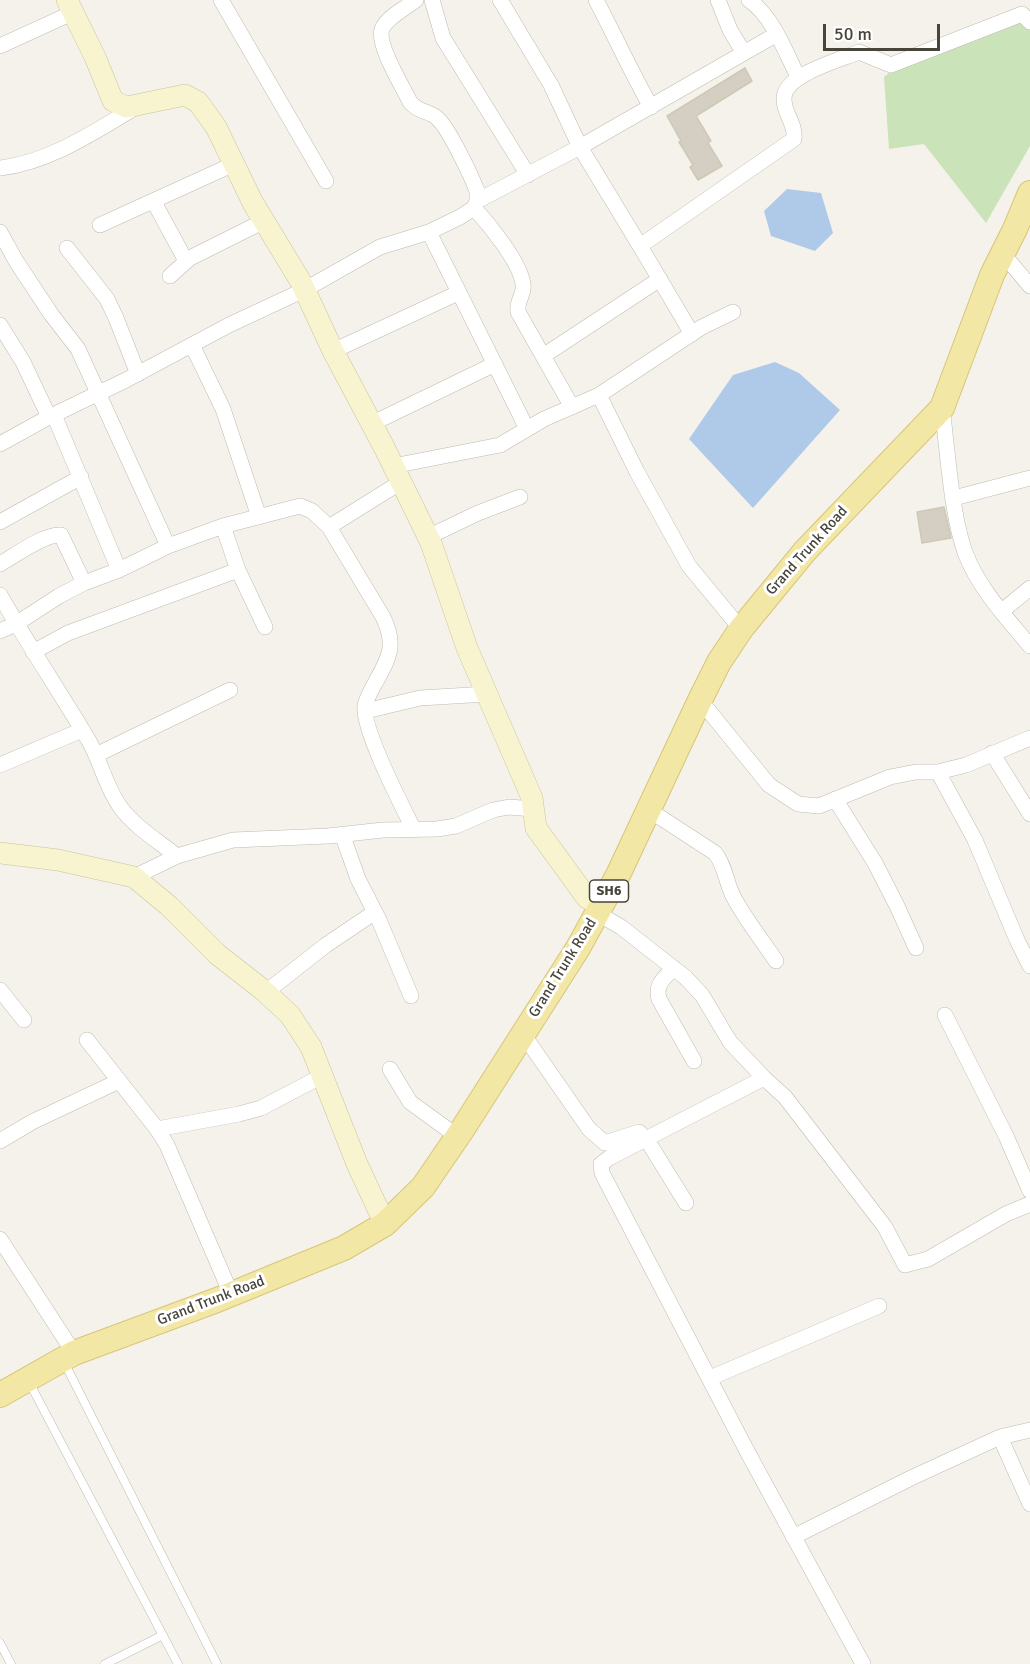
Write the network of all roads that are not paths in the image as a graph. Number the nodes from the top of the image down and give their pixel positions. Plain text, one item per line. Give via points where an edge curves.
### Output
1 (221, 0) edge
2 (416, 0) edge
3 (432, 0) edge
4 (500, 0) edge
5 (596, 0) edge
6 (718, 0) edge
7 (749, 0) edge
8 (70, 6) edge
9 (1030, 22) edge
10 (777, 34) junction
11 (0, 46) edge
12 (744, 53) junction
13 (798, 77) junction
14 (139, 106) junction
15 (651, 106) junction
16 (580, 147) junction
17 (234, 164) junction
18 (0, 168) edge
19 (528, 175) junction
20 (326, 181) dead end
21 (1030, 193) edge
22 (154, 202) junction
23 (476, 205) junction
24 (264, 221) junction
25 (100, 225) dead end
26 (0, 232) edge
27 (429, 232) junction
28 (640, 246) junction
29 (67, 248) dead end
30 (1003, 254) junction
31 (186, 261) junction
32 (170, 276) dead end
33 (660, 279) junction
34 (1030, 286) edge
35 (304, 290) junction
36 (458, 293) junction
37 (733, 312) dead end
38 (0, 325) edge
39 (692, 334) junction
40 (192, 345) junction
41 (333, 351) junction
42 (543, 356) junction
43 (495, 364) junction
44 (138, 374) junction
45 (98, 394) junction
46 (598, 395) junction
47 (572, 407) junction
48 (942, 408) junction
49 (52, 416) junction
50 (372, 424) junction
51 (527, 429) junction
52 (0, 444) edge
53 (397, 474) junction
54 (81, 477) junction
55 (1030, 478) edge
56 (520, 497) dead end
57 (954, 498) junction
58 (259, 517) junction
59 (0, 522) edge
60 (223, 526) junction
61 (329, 527) junction
62 (428, 537) junction
63 (168, 546) junction
64 (0, 564) edge
65 (119, 570) junction
66 (238, 570) junction
67 (84, 584) junction
68 (1030, 588) edge
69 (0, 595) edge
70 (1002, 611) junction
71 (16, 624) junction
72 (265, 627) dead end
73 (741, 629) junction
74 (0, 631) edge
75 (1030, 646) edge
76 (33, 652) junction
77 (230, 690) dead end
78 (487, 694) junction
79 (700, 700) junction
80 (366, 711) junction
81 (82, 730) junction
82 (1030, 738) edge
83 (992, 753) junction
84 (96, 755) junction
85 (0, 765) edge
86 (938, 772) junction
87 (835, 799) junction
88 (533, 809) junction
89 (649, 810) junction
90 (1030, 814) edge
91 (414, 830) junction
92 (342, 834) junction
93 (0, 853) edge
94 (177, 856) junction
95 (134, 877) junction
96 (599, 910) junction
97 (375, 912) junction
98 (915, 948) dead end
99 (776, 961) dead end
100 (1030, 966) edge
101 (674, 968) junction
102 (0, 990) edge
103 (266, 992) junction
104 (411, 996) dead end
105 (945, 1015) dead end
106 (24, 1020) dead end
107 (523, 1034) junction
108 (87, 1040) dead end
109 (694, 1061) dead end
110 (390, 1069) dead end
111 (322, 1076) junction
112 (764, 1078) junction
113 (119, 1081) junction
114 (157, 1129) junction
115 (458, 1137) junction
116 (647, 1140) junction
117 (0, 1141) edge
118 (1030, 1191) edge
119 (686, 1203) dead end
120 (1030, 1204) edge
121 (386, 1224) junction
122 (0, 1239) edge
123 (231, 1294) junction
124 (879, 1306) dead end
125 (68, 1356) junction
126 (710, 1378) junction
127 (27, 1379) junction
128 (0, 1395) edge
129 (1030, 1430) edge
130 (1000, 1437) junction
131 (1030, 1504) edge
132 (793, 1537) junction
133 (163, 1635) junction
134 (0, 1643) edge
135 (8, 1663) edge
136 (105, 1664) edge
137 (178, 1664) edge
138 (217, 1664) edge
139 (862, 1664) edge

1 - 20 street
2 - 23 street via 384,25 380,33 382,45 410,102 417,110 434,115 445,128 477,191
3 - 19 street via 444,38
4 - 16 street via 551,85
5 - 15 street
6 - 12 street
7 - 10 street
8 - 11 street
8 - 14 street via 113,101 127,107
9 - 13 street via 1022,14 891,65 859,52
10 - 12 street
10 - 13 street
12 - 15 street
13 - 28 street via 786,88 783,99 795,130 794,139
14 - 17 street via 186,95 198,102 216,127
14 - 18 street via 66,148 18,166
15 - 16 street
16 - 19 street
16 - 28 street
17 - 22 street
17 - 24 street
19 - 23 street
21 - 30 main road, Grand Trunk Road / SH6
22 - 25 street
22 - 31 street
23 - 27 street via 460,218
23 - 42 street via 520,274 524,285 518,312
24 - 31 street
24 - 35 street
26 - 45 street via 51,314 78,349
27 - 35 street via 380,247
27 - 36 street
28 - 33 street
29 - 44 street via 107,299
30 - 34 street
30 - 48 main road, Grand Trunk Road / SH6 via 978,308
31 - 32 street
33 - 39 street
33 - 42 street
35 - 40 street
35 - 41 street
36 - 41 street
36 - 43 street
37 - 39 street
38 - 49 street
39 - 46 street
40 - 44 street
40 - 58 street via 223,409
41 - 50 street
42 - 47 street
43 - 50 street
43 - 51 street
44 - 45 street
45 - 49 street
45 - 63 street
46 - 47 street
46 - 73 street via 689,566
47 - 51 street
48 - 57 street
48 - 73 main road, Grand Trunk Road / SH6 via 805,550
49 - 52 street
49 - 54 street
50 - 53 street
51 - 53 street via 500,445
53 - 61 street
53 - 62 street
54 - 59 street
54 - 65 street
55 - 57 street
56 - 62 street
57 - 70 street via 966,555
58 - 60 street
58 - 61 street via 300,506
60 - 63 street
60 - 66 street
61 - 80 street via 390,632 389,656 369,694
62 - 78 street
63 - 65 street
64 - 67 street via 57,535 61,536
65 - 67 street
66 - 72 street
66 - 76 street via 68,633
67 - 71 street
68 - 70 street
69 - 71 street
70 - 75 street
71 - 74 street
71 - 76 street
73 - 79 main road, Grand Trunk Road / SH6
76 - 81 street
77 - 84 street
78 - 80 street via 420,698
78 - 88 street via 532,798
79 - 87 street via 769,785 798,804 819,806
79 - 89 main road, Grand Trunk Road / SH6
80 - 91 street via 371,736
81 - 84 street
81 - 85 street
82 - 83 street
83 - 86 street
83 - 90 street
84 - 94 street via 121,808
86 - 87 street via 890,777
86 - 100 street via 975,840
87 - 98 street via 875,863
88 - 91 street via 509,807 456,826
88 - 96 street via 536,828
89 - 96 main road, Grand Trunk Road / SH6
89 - 99 street via 722,861 735,900
91 - 92 street
92 - 94 street via 233,840
92 - 97 street
93 - 95 street via 58,860
94 - 95 street
95 - 103 street via 217,954
96 - 101 street
96 - 107 main road, Grand Trunk Road / SH6
97 - 103 street
97 - 104 street
101 - 109 street via 657,990
101 - 112 street via 702,996 730,1042
102 - 106 street
103 - 111 street via 290,1015 311,1047
105 - 118 street
107 - 115 main road, Grand Trunk Road / SH6
107 - 116 street via 599,1140 605,1143 639,1132
108 - 113 street
110 - 115 street via 410,1102
111 - 114 street via 261,1108
111 - 121 street
112 - 116 street
112 - 120 street via 785,1097 885,1227 905,1264 928,1259
113 - 114 street
113 - 117 street
114 - 123 street
115 - 121 main road, Grand Trunk Road / SH6 via 423,1187
116 - 119 street
116 - 126 street via 609,1158 601,1164 603,1173
121 - 123 main road, Grand Trunk Road / SH6 via 344,1248
122 - 125 street
123 - 125 main road, Grand Trunk Road / SH6
124 - 126 street
125 - 127 main road, Grand Trunk Road / SH6
125 - 138 lane
126 - 132 street
127 - 128 main road, Grand Trunk Road / SH6
127 - 133 lane
129 - 130 street
130 - 131 street
130 - 132 street
132 - 139 street
133 - 136 lane
133 - 137 lane
134 - 135 lane

